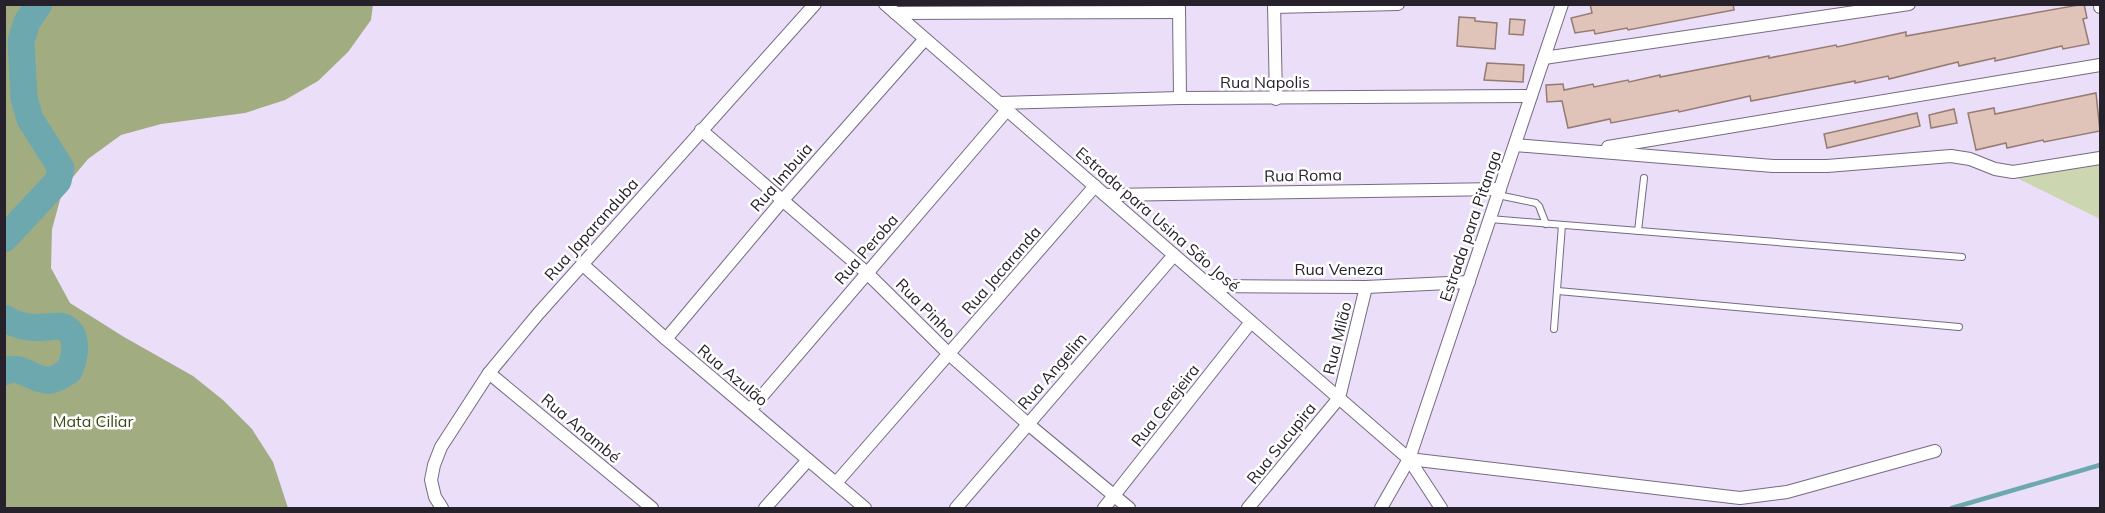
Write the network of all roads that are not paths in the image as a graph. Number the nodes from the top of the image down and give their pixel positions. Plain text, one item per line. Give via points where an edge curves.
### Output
1 (815, 4) edge
2 (885, 4) edge
3 (1398, 4) edge
4 (1562, 4) edge
5 (1909, 4) edge
6 (1274, 6) edge
7 (1179, 8) edge
8 (895, 13) junction
9 (925, 39) junction
10 (1544, 58) junction
11 (2100, 65) edge
12 (1531, 96) junction
13 (1180, 98) junction
14 (1276, 99) junction
15 (1003, 106) junction
16 (701, 130) junction
17 (1515, 145) junction
18 (1590, 150) junction
19 (2100, 158) edge
20 (1644, 178) dead end
21 (1095, 186) junction
22 (1499, 192) junction
23 (1105, 195) junction
24 (782, 201) junction
25 (1490, 219) junction
26 (1545, 224) junction
27 (1562, 225) junction
28 (1638, 231) junction
29 (1174, 255) junction
30 (1962, 257) dead end
31 (582, 264) junction
32 (867, 273) junction
33 (1469, 282) junction
34 (1210, 286) junction
35 (1366, 286) junction
36 (1558, 291) junction
37 (1251, 322) junction
38 (1959, 327) dead end
39 (1554, 329) dead end
40 (666, 339) junction
41 (949, 354) junction
42 (489, 373) junction
43 (1339, 398) junction
44 (750, 410) junction
45 (1028, 424) junction
46 (1935, 451) dead end
47 (1409, 459) junction
48 (808, 460) junction
49 (836, 483) junction
50 (1114, 497) junction
51 (442, 508) edge
52 (652, 508) edge
53 (765, 508) edge
54 (865, 508) edge
55 (956, 508) edge
56 (1104, 508) edge
57 (1129, 508) edge
58 (1248, 508) edge
59 (1381, 508) edge
60 (1441, 508) edge

1 - 16 street, Rua Japaranduba
2 - 8 street, Estrada para Usina São José
3 - 6 street
4 - 10 street, Estrada para Pitanga
5 - 10 street
6 - 14 street
7 - 8 street
7 - 13 street
8 - 9 street, Estrada para Usina São José
9 - 15 street, Estrada para Usina São José
9 - 24 street, Rua Imbuia
10 - 12 street, Estrada para Pitanga
11 - 18 street
12 - 14 street, Rua Napolis
12 - 17 street, Estrada para Pitanga
13 - 14 street, Rua Napolis
13 - 15 street, Rua Napolis
15 - 21 street, Estrada para Usina São José
15 - 32 street, Rua Peroba
16 - 24 street, Rua Pinho
16 - 31 street, Rua Japaranduba
17 - 18 street
17 - 22 street, Estrada para Pitanga
18 - 19 street via 1773,166 1827,166 1951,156 2013,172
20 - 28 lane
21 - 23 street, Estrada para Usina São José
21 - 41 street, Rua Jacaranda
22 - 23 street, Rua Roma
22 - 25 street, Estrada para Pitanga
22 - 26 lane via 1536,203
23 - 29 street, Estrada para Usina São José
24 - 32 street, Rua Pinho
24 - 40 street, Rua Imbuia
25 - 26 lane
25 - 33 street, Estrada para Pitanga
26 - 27 lane
27 - 28 lane
27 - 36 lane
28 - 30 lane
29 - 34 street, Estrada para Usina São José
29 - 45 street, Rua Angelim
31 - 40 street, Rua Azulão
31 - 42 street, Rua Japaranduba
32 - 41 street, Rua Pinho
32 - 44 street, Rua Peroba
33 - 35 street, Rua Veneza
33 - 47 street, Estrada para Pitanga
34 - 35 street, Rua Veneza
34 - 37 street, Estrada para Usina São José
35 - 43 street, Rua Milão
36 - 38 lane
36 - 39 lane
37 - 43 street, Estrada para Usina São José
37 - 50 street, Rua Cerejeira
40 - 44 street, Rua Azulão
41 - 45 street, Rua Pinho
41 - 49 street, Rua Jacaranda
42 - 51 street, Rua Japaranduba via 441,447 434,465 431,480
42 - 52 street, Rua Anambé
43 - 47 street, Estrada para Usina São José
43 - 58 street, Rua Sucupira
44 - 48 street, Rua Azulão
45 - 50 street, Rua Pinho
45 - 55 street, Rua Angelim
46 - 47 street via 1787,492 1740,498
47 - 59 street, Estrada para Pitanga
47 - 60 street, Estrada para Usina São José
48 - 49 street, Rua Azulão
48 - 53 street
49 - 54 street, Rua Azulão
50 - 56 street, Rua Cerejeira
50 - 57 street, Rua Pinho

